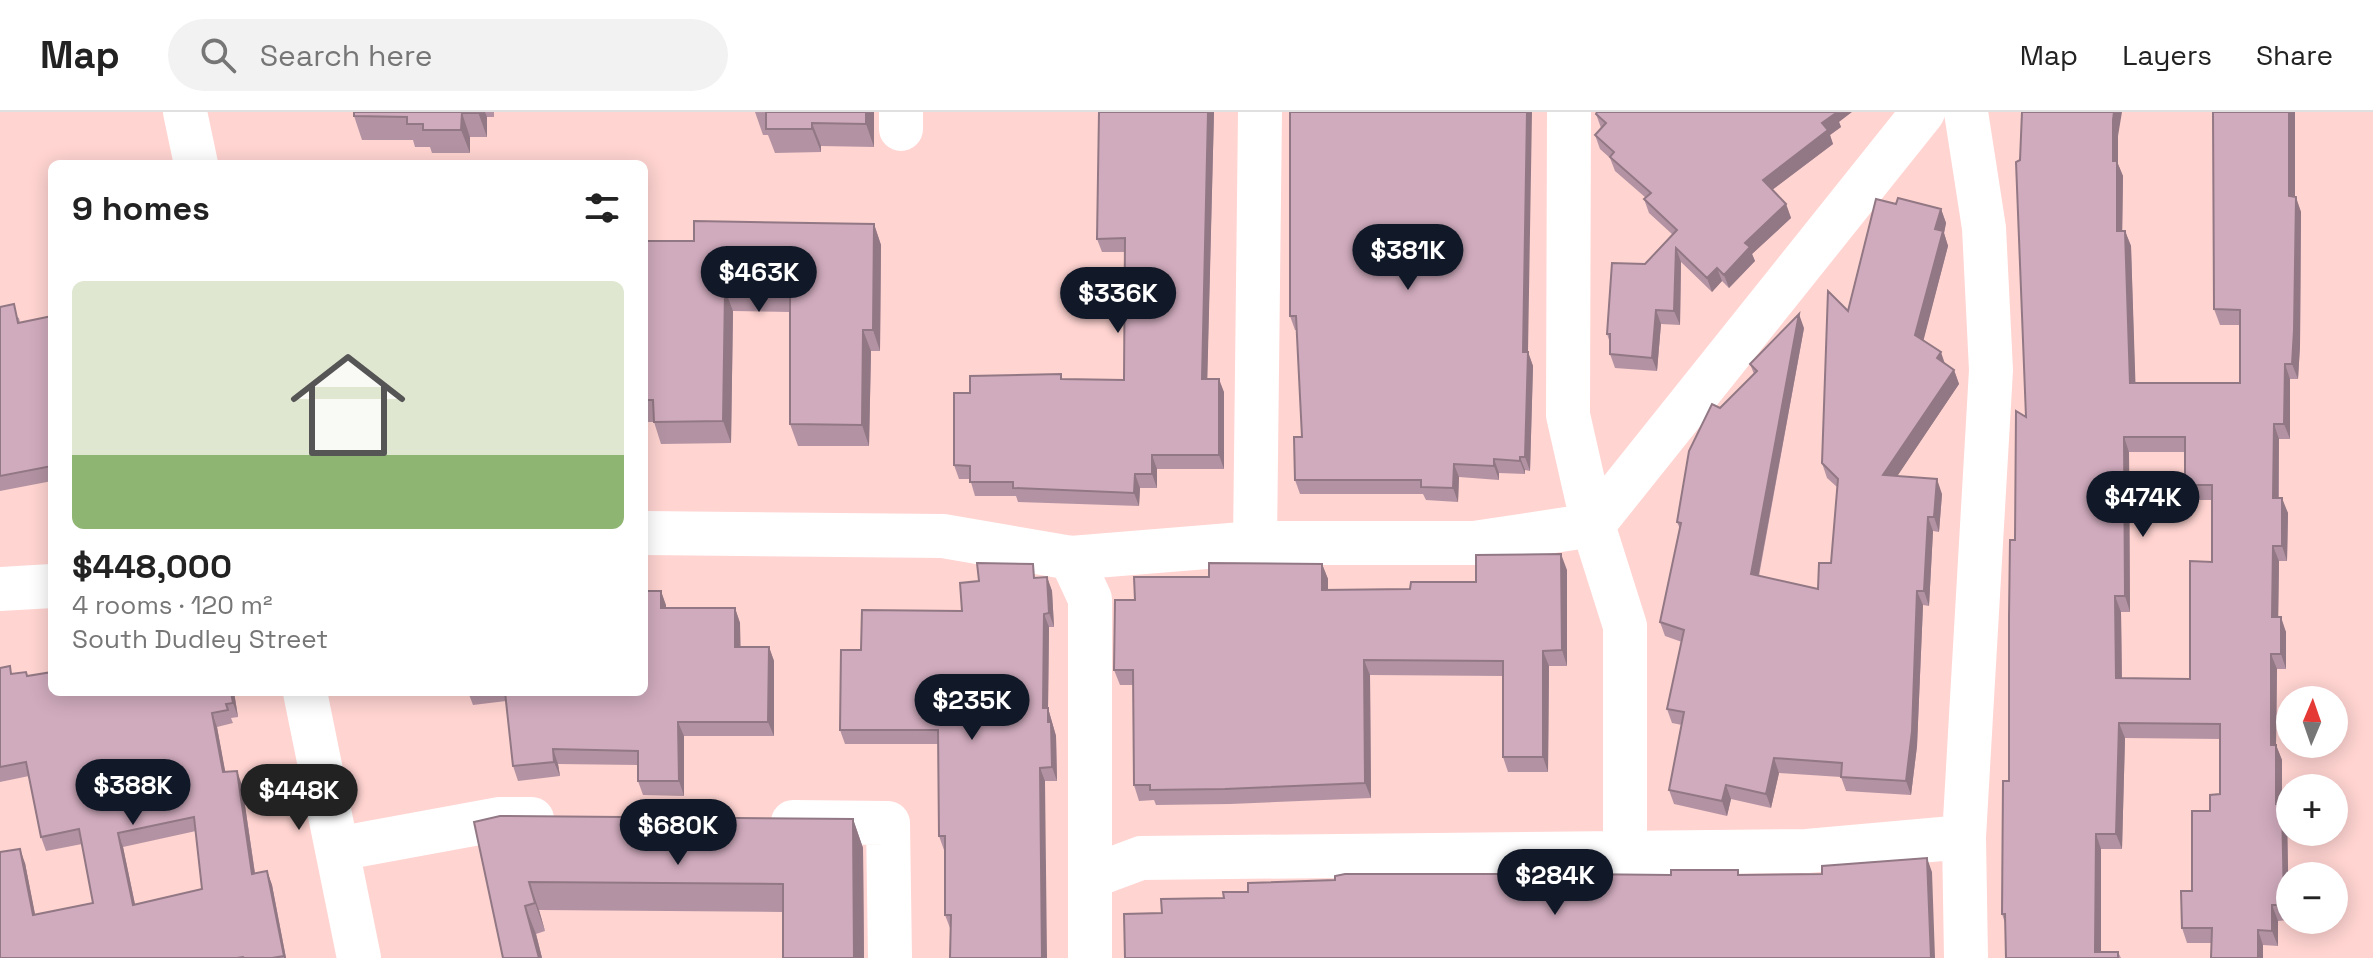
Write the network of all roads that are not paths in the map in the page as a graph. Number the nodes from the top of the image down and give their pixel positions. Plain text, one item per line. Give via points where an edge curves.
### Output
1 (185, 112) edge
2 (1260, 112) edge
3 (1569, 112) edge
4 (1923, 112) edge
5 (1966, 112) edge
6 (195, 160) edge
7 (1593, 525) junction
8 (648, 533) edge
9 (1255, 543) junction
10 (1071, 558) junction
11 (48, 586) edge
12 (0, 589) edge
13 (306, 696) edge
14 (578, 820) edge
15 (748, 821) edge
16 (1964, 837) junction
17 (337, 849) junction
18 (1625, 855) junction
19 (1090, 877) junction
20 (359, 958) edge
21 (890, 958) edge
22 (1090, 958) edge
23 (1966, 958) edge

1 - 6 street
2 - 9 street
3 - 7 street via 1568,415
4 - 7 street
5 - 16 street via 1984,228 1991,370
7 - 9 street via 1474,543
7 - 18 street via 1625,626
8 - 10 street via 943,536
9 - 10 street
10 - 19 street via 1090,599
11 - 12 street
13 - 17 street
14 - 17 street via 500,819
15 - 21 street via 888,823
16 - 18 street via 1807,851
16 - 23 street
17 - 20 street
18 - 19 street via 1141,858
19 - 22 street

